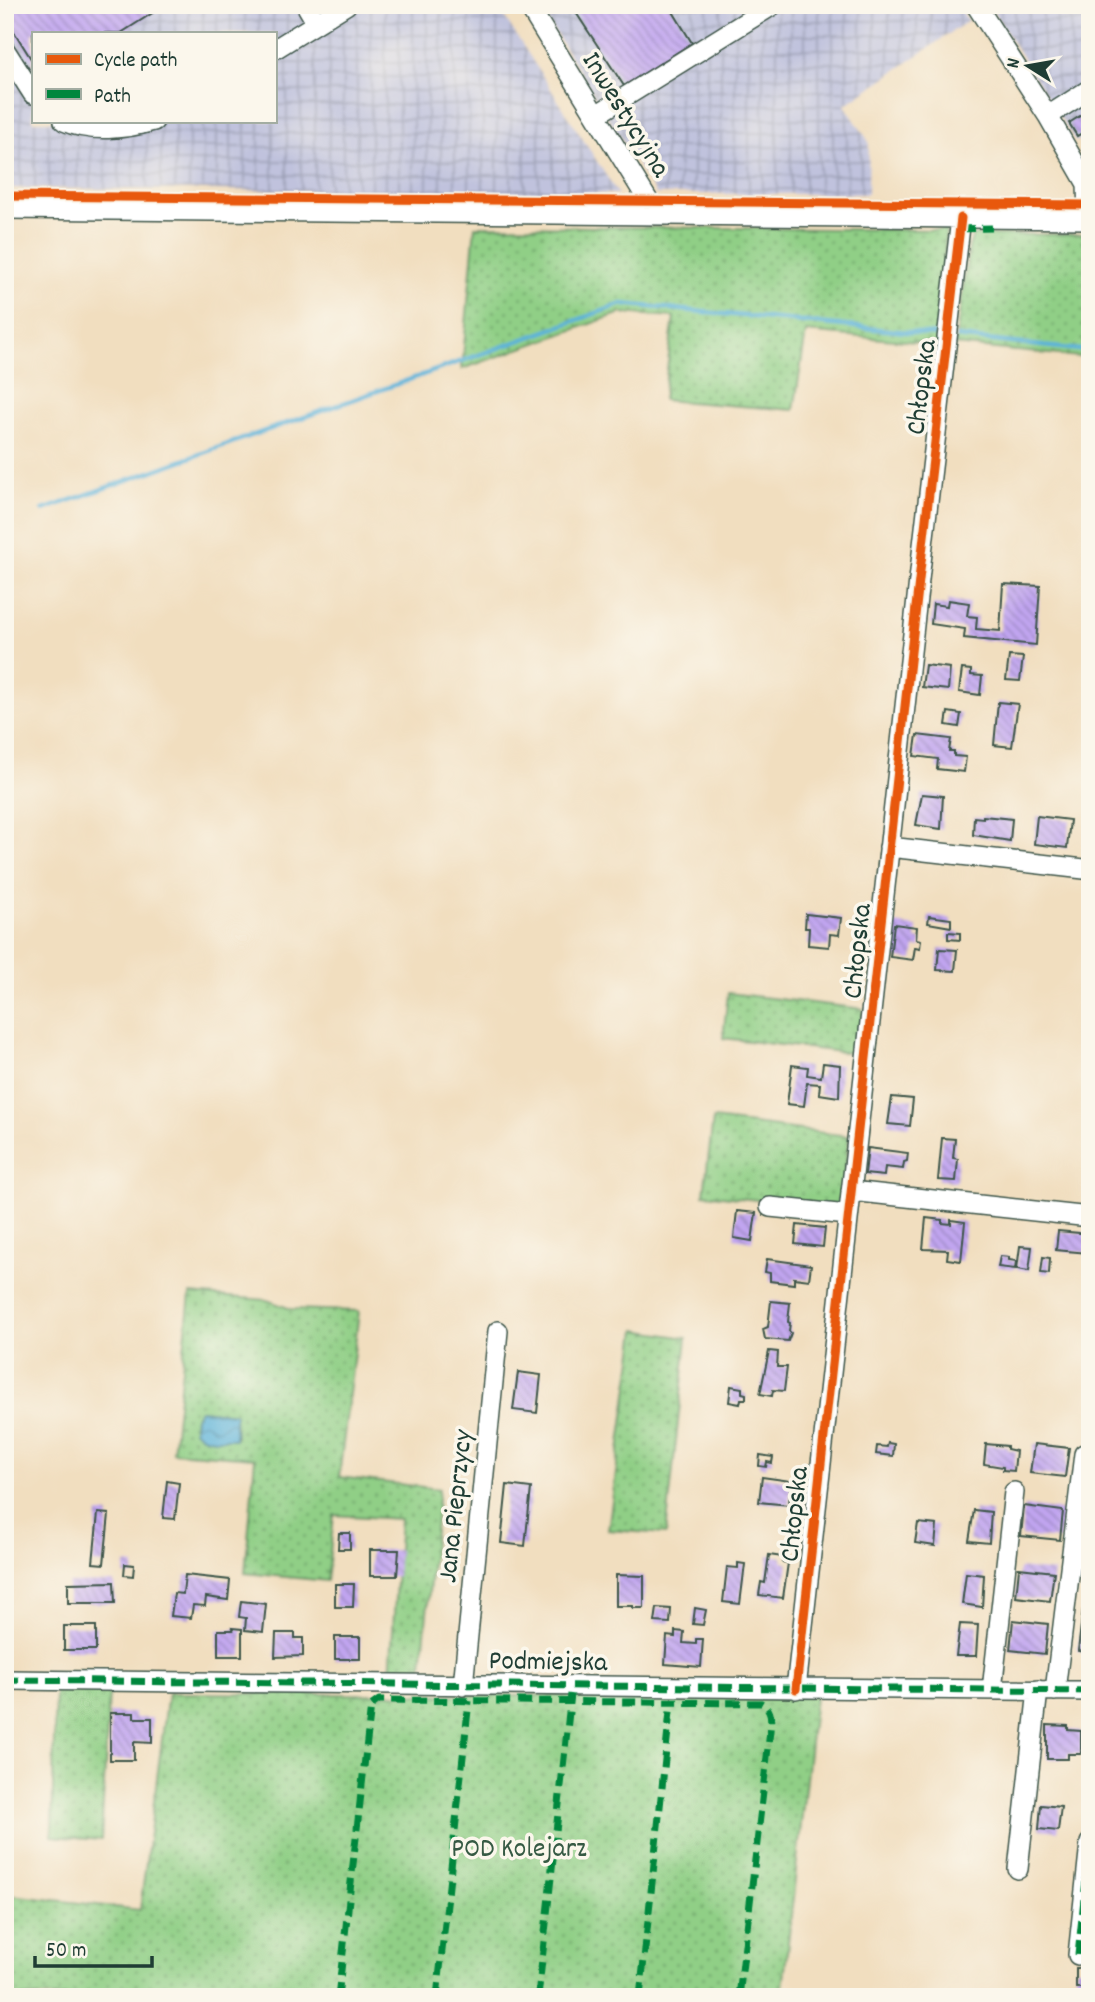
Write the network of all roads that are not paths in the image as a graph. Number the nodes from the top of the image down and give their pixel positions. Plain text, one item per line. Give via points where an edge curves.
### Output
1 (306, 5) edge
2 (346, 5) edge
3 (528, 5) edge
4 (773, 5) edge
5 (976, 5) edge
6 (316, 22) junction
7 (276, 48) edge
8 (5, 50) edge
9 (1090, 89) edge
10 (32, 92) edge
11 (596, 115) junction
12 (1048, 116) junction
13 (68, 122) edge
14 (148, 122) edge
15 (5, 209) edge
16 (657, 215) junction
17 (961, 218) junction
18 (1089, 219) edge
19 (889, 847) junction
20 (1084, 869) dead end
21 (851, 1191) junction
22 (770, 1207) dead end
23 (848, 1215) junction
24 (1090, 1217) edge
25 (498, 1331) dead end
26 (1084, 1454) dead end
27 (1014, 1492) dead end
28 (5, 1680) edge
29 (463, 1686) junction
30 (796, 1689) junction
31 (992, 1690) junction
32 (1046, 1691) junction
33 (1090, 1692) edge
34 (1090, 1843) edge
35 (1018, 1869) dead end
36 (1078, 1955) dead end

1 - 6 street
2 - 6 street
3 - 11 street, Inwestycyjna
4 - 11 street
5 - 12 street
6 - 7 street
8 - 10 street
9 - 12 street
11 - 16 street, Inwestycyjna
12 - 18 street via 1087,184
13 - 14 street via 119,127
15 - 16 street
16 - 17 street
17 - 18 street
17 - 19 street, Chłopska
19 - 20 street
19 - 21 street, Chłopska
21 - 23 street, Chłopska
21 - 24 street
22 - 23 street
23 - 30 street, Chłopska
25 - 29 street, Jana Pieprzycy
26 - 32 street
27 - 31 street
28 - 29 street, Podmiejska
29 - 30 street, Podmiejska
30 - 31 street, Podmiejska
31 - 32 street, Podmiejska
32 - 33 street, Podmiejska
32 - 35 street
34 - 36 street

